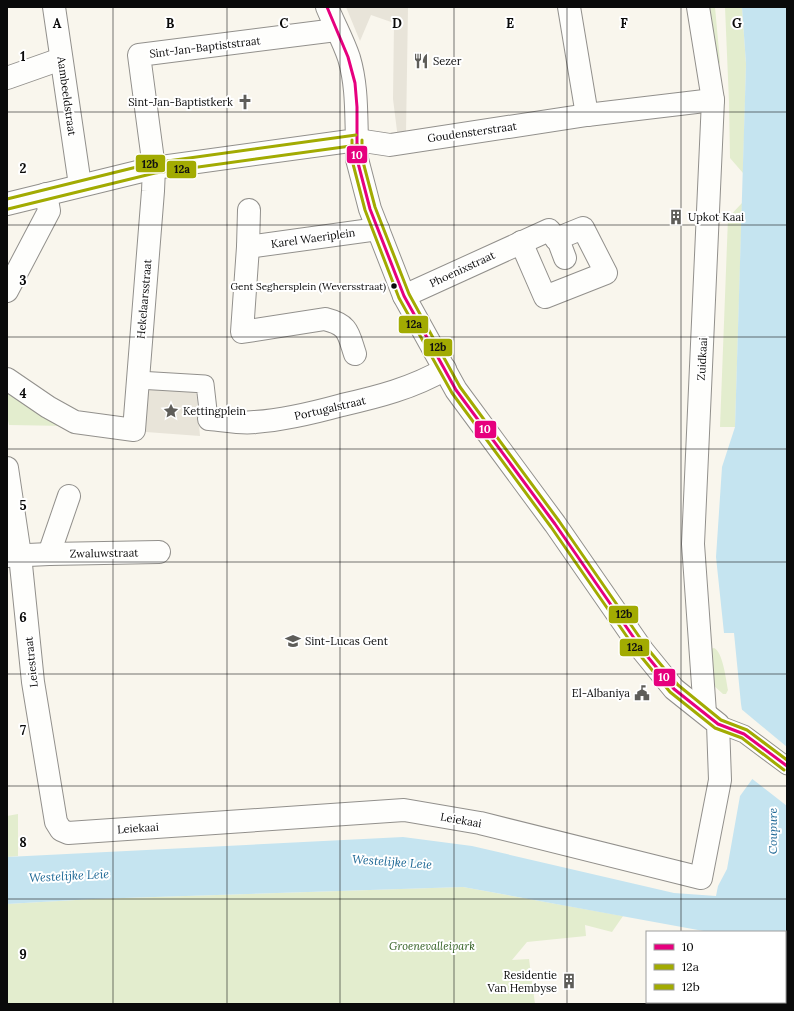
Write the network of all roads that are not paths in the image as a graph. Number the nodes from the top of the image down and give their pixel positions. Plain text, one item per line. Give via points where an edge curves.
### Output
1 (54, 7) edge
2 (326, 7) edge
3 (569, 7) edge
4 (698, 7) edge
5 (336, 30) junction
6 (61, 60) junction
7 (7, 78) edge
8 (713, 100) junction
9 (587, 115) junction
10 (356, 140) junction
11 (154, 168) junction
12 (80, 185) junction
13 (46, 194) junction
14 (7, 204) edge
15 (249, 210) dead end
16 (378, 229) junction
17 (556, 239) junction
18 (521, 242) junction
19 (248, 247) junction
20 (565, 258) dead end
21 (7, 291) edge
22 (404, 296) junction
23 (355, 354) dead end
24 (445, 369) junction
25 (7, 379) edge
26 (138, 380) junction
27 (209, 419) joint
28 (7, 468) edge
29 (69, 496) dead end
30 (159, 552) dead end
31 (49, 554) junction
32 (13, 556) edge
33 (711, 718) junction
34 (787, 766) edge
35 (61, 830) joint

1 - 6 street, Aambeeldstraat
2 - 5 street
3 - 9 street
4 - 8 street, Zuidkaai
5 - 10 street via 348,57 355,83
5 - 11 street, Sint-Jan-Baptiststraat via 139,55
6 - 7 street
6 - 12 street, Aambeeldstraat
8 - 9 street, Goudensterstraat
8 - 33 street, Zuidkaai via 693,544
9 - 10 street, Goudensterstraat via 390,144
10 - 11 street, Goudensterstraat
10 - 16 street via 357,159
11 - 12 street, Goudensterstraat
11 - 26 street, Hekelaarsstraat
12 - 13 street, Goudensterstraat
13 - 14 street, Goudensterstraat
13 - 21 street via 49,211
15 - 19 street
16 - 19 street, Karel Waeriplein
16 - 22 street
17 - 18 street, Phoenixstraat via 549,230
17 - 18 street via 583,228 606,273 545,297
17 - 20 street
18 - 22 street, Phoenixstraat
19 - 23 street via 242,332 325,319 336,322 346,329
22 - 24 street
24 - 27 street, Portugalstraat via 408,386 305,415 254,423
24 - 33 street via 456,390 555,524 643,651 674,689
25 - 26 street, Hekelaarsstraat via 75,422 134,430
26 - 27 street via 205,384
28 - 32 street, Leiestraat
29 - 31 street
30 - 31 street, Zwaluwstraat
31 - 32 street, Zwaluwstraat
32 - 35 street, Leiestraat via 56,822
33 - 34 street via 744,734
33 - 35 street, Leiekaai via 720,780 701,878 480,823 404,810 68,833

